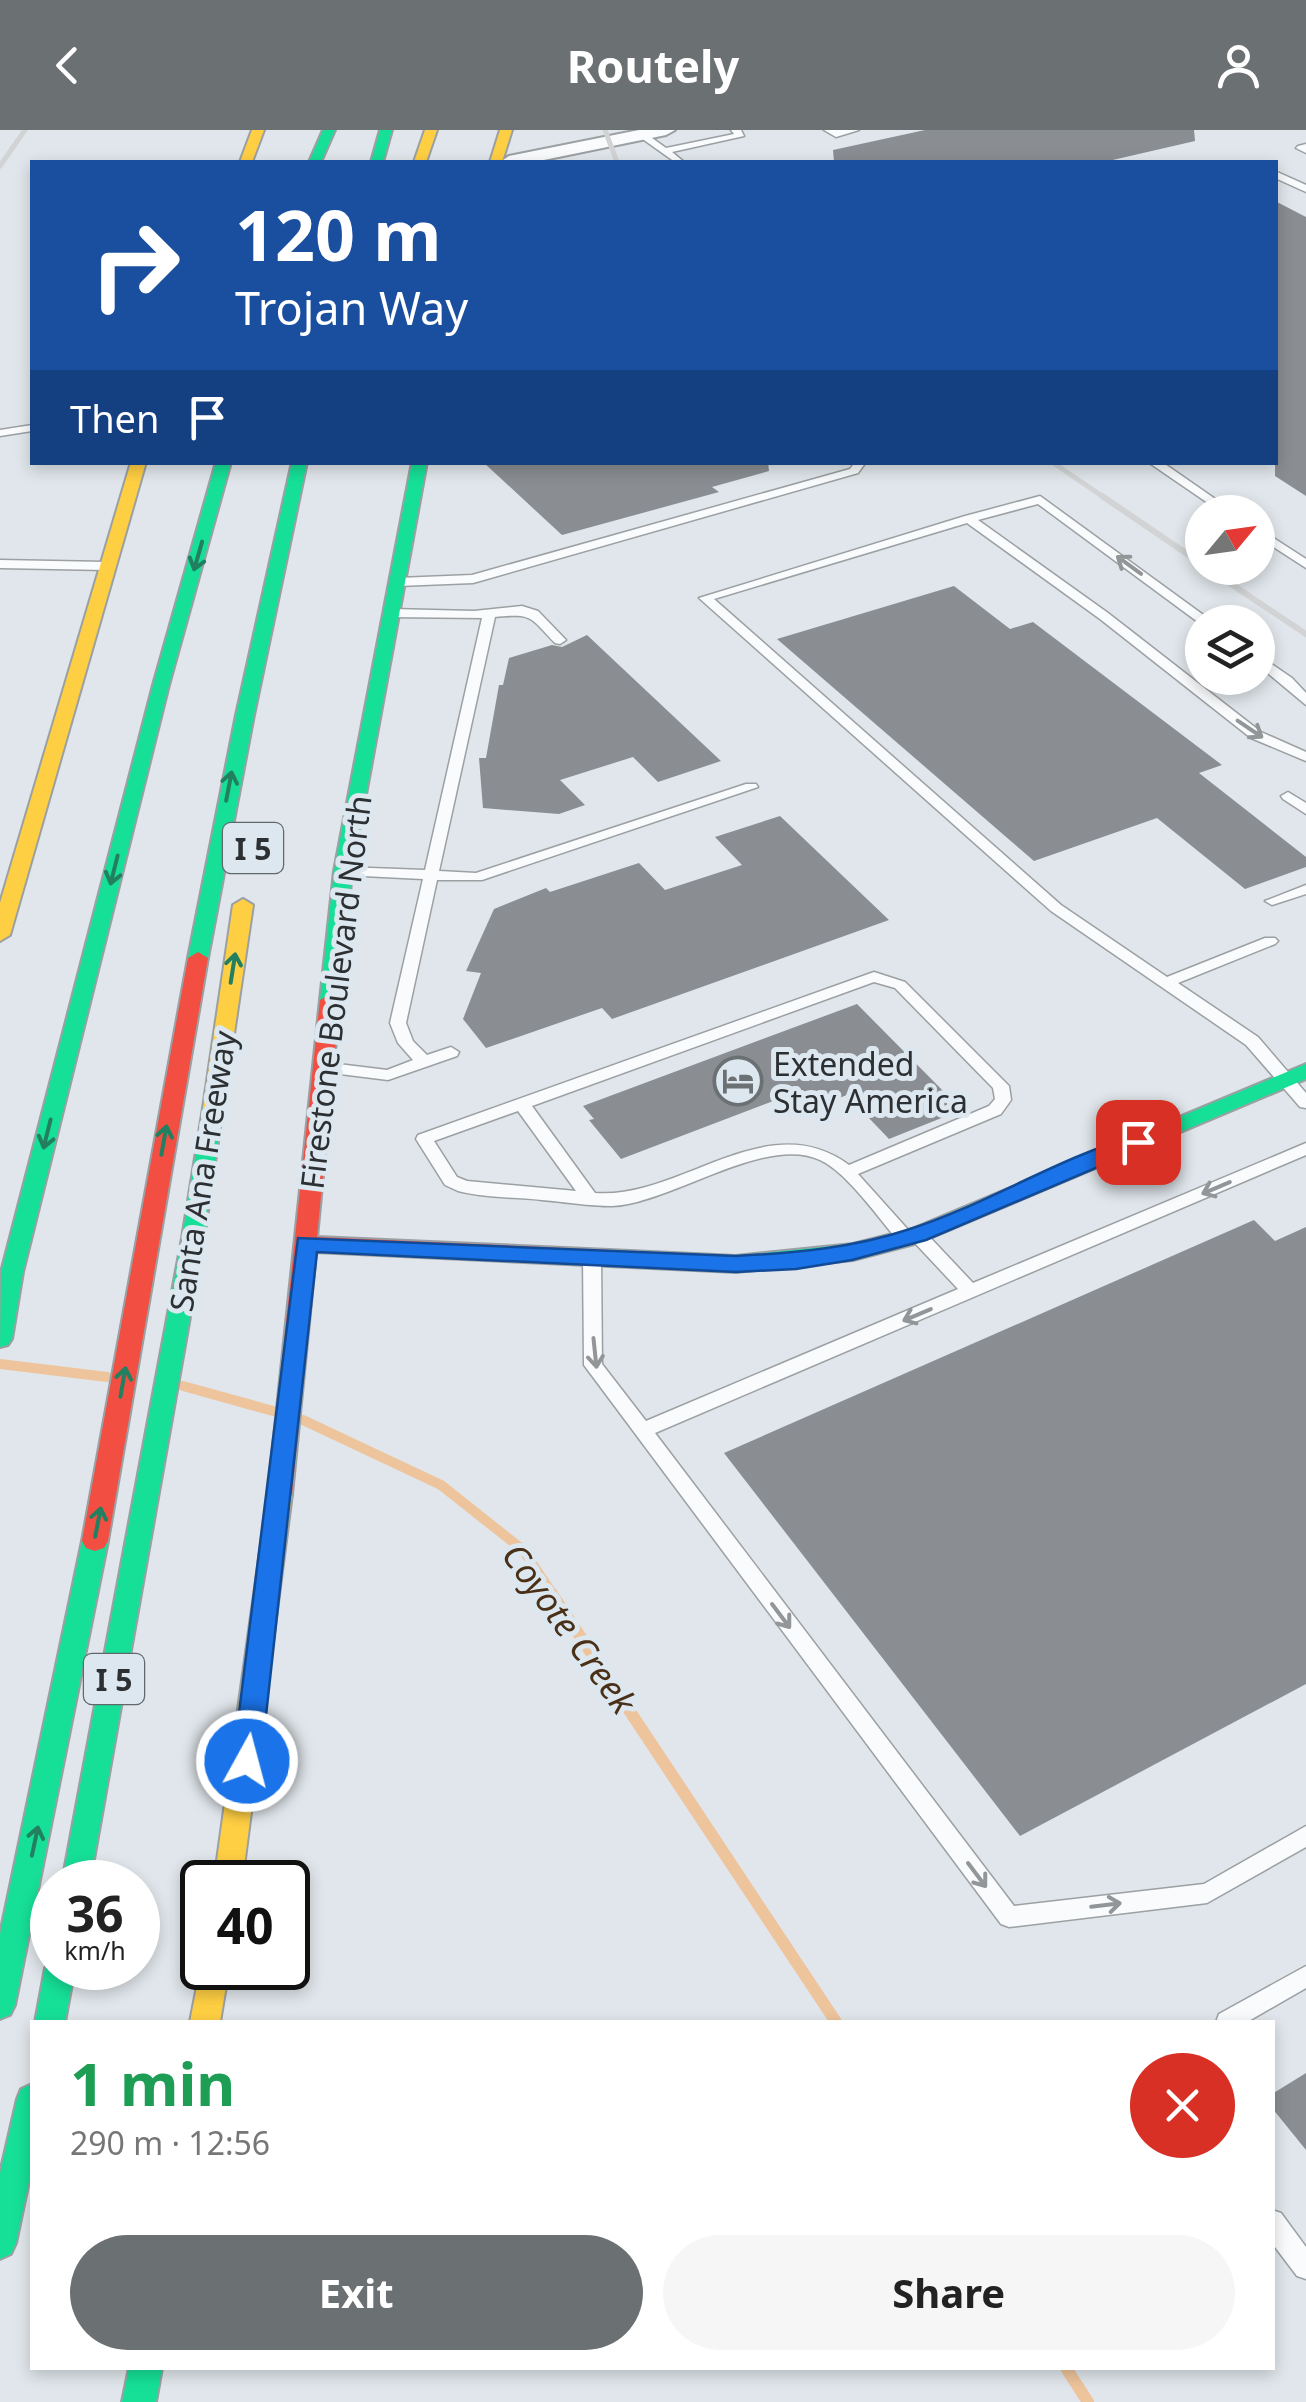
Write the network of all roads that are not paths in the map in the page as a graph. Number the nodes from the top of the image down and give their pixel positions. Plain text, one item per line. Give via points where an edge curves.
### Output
1 (258, 130) edge
2 (329, 130) edge
3 (386, 130) edge
4 (431, 130) edge
5 (506, 130) edge
6 (666, 130) edge
7 (736, 130) edge
8 (829, 130) edge
9 (854, 130) edge
10 (642, 135) junction
11 (664, 151) junction
12 (247, 160) edge
13 (317, 160) edge
14 (378, 160) edge
15 (421, 160) edge
16 (497, 160) edge
17 (520, 160) edge
18 (677, 160) edge
19 (1278, 175) edge
20 (1306, 189) edge
21 (30, 428) edge
22 (0, 433) edge
23 (138, 465) edge
24 (223, 465) edge
25 (299, 465) edge
26 (419, 465) edge
27 (863, 465) edge
28 (1158, 465) edge
29 (1202, 495) edge
30 (969, 519) junction
31 (1275, 543) edge
32 (0, 564) edge
33 (1306, 564) edge
34 (106, 566) junction
35 (398, 582) junction
36 (1185, 605) edge
37 (392, 613) junction
38 (490, 613) junction
39 (560, 640) dead end
40 (1275, 671) edge
41 (1306, 701) edge
42 (1306, 757) edge
43 (751, 787) dead end
44 (1288, 796) dead end
45 (1306, 810) edge
46 (343, 871) junction
47 (431, 876) junction
48 (247, 878) dead end
49 (1306, 889) edge
50 (1272, 902) dead end
51 (0, 935) edge
52 (1270, 941) dead end
53 (1165, 983) junction
54 (451, 1052) dead end
55 (424, 1062) junction
56 (322, 1067) junction
57 (1306, 1071) edge
58 (1284, 1080) junction
59 (1306, 1103) edge
60 (522, 1104) junction
61 (1306, 1150) edge
62 (847, 1172) junction
63 (590, 1198) junction
64 (912, 1237) junction
65 (306, 1244) junction
66 (592, 1256) junction
67 (6, 1281) edge
68 (971, 1292) junction
69 (0, 1339) edge
70 (641, 1432) junction
71 (1306, 1836) edge
72 (80, 1860) edge
73 (231, 1860) edge
74 (1306, 1976) edge
75 (56, 1990) edge
76 (211, 1990) edge
77 (0, 2004) edge
78 (50, 2020) edge
79 (206, 2020) edge
80 (1230, 2020) edge
81 (30, 2108) edge
82 (1275, 2226) edge
83 (0, 2243) edge
84 (1306, 2267) edge
85 (146, 2370) edge
86 (140, 2402) edge

1 - 12 main road
2 - 13 main road
3 - 14 main road
4 - 15 main road
5 - 16 main road
6 - 10 street
7 - 11 lane via 740,136
8 - 9 lane
10 - 11 lane
10 - 17 street
11 - 18 lane
19 - 20 lane
21 - 22 lane
23 - 34 main road
24 -> 67 main road
77 -> 25 main road via 106,1478 254,658
26 - 35 main road, Firestone Boulevard North
27 - 35 lane via 472,580
28 - 29 lane
36 -> 30 lane via 1040,500
30 -> 42 lane via 1256,735
30 - 53 lane via 705,598 1056,908
31 - 33 lane
32 - 34 lane
34 - 51 main road
35 - 37 main road, Firestone Boulevard North
37 - 38 lane
37 - 46 main road, Firestone Boulevard North
38 - 39 lane via 534,614
38 - 47 lane
40 - 41 lane
43 - 47 lane via 477,877
44 - 45 lane
46 - 47 lane
46 - 56 main road, Firestone Boulevard North
47 - 55 lane via 398,1023
72 -> 48 main road, Santa Ana Freeway / I 5 via 192,1238
49 - 50 lane
52 - 53 lane
53 - 58 lane via 1252,1041
54 - 55 lane
55 - 56 lane via 388,1075
56 - 65 main road, Firestone Boulevard North
57 - 58 main road
58 - 59 lane
58 - 64 main road
60 - 62 lane via 874,977 888,978 1001,1086 1003,1100 995,1110
60 - 63 lane
60 - 63 lane via 424,1139 451,1181 464,1187
61 -> 68 lane
62 - 63 lane via 816,1154 750,1154 636,1198
62 - 64 lane
64 - 66 main road via 852,1252 736,1264
64 - 68 lane
65 - 66 main road
65 - 73 main road, Firestone Boulevard North
66 -> 70 lane via 593,1366
67 - 69 main road
68 -> 70 lane
70 -> 71 lane via 1010,1917 1206,1892
74 - 80 lane
75 - 78 main road
76 - 79 main road
81 - 83 main road
82 - 84 lane
85 - 86 main road

